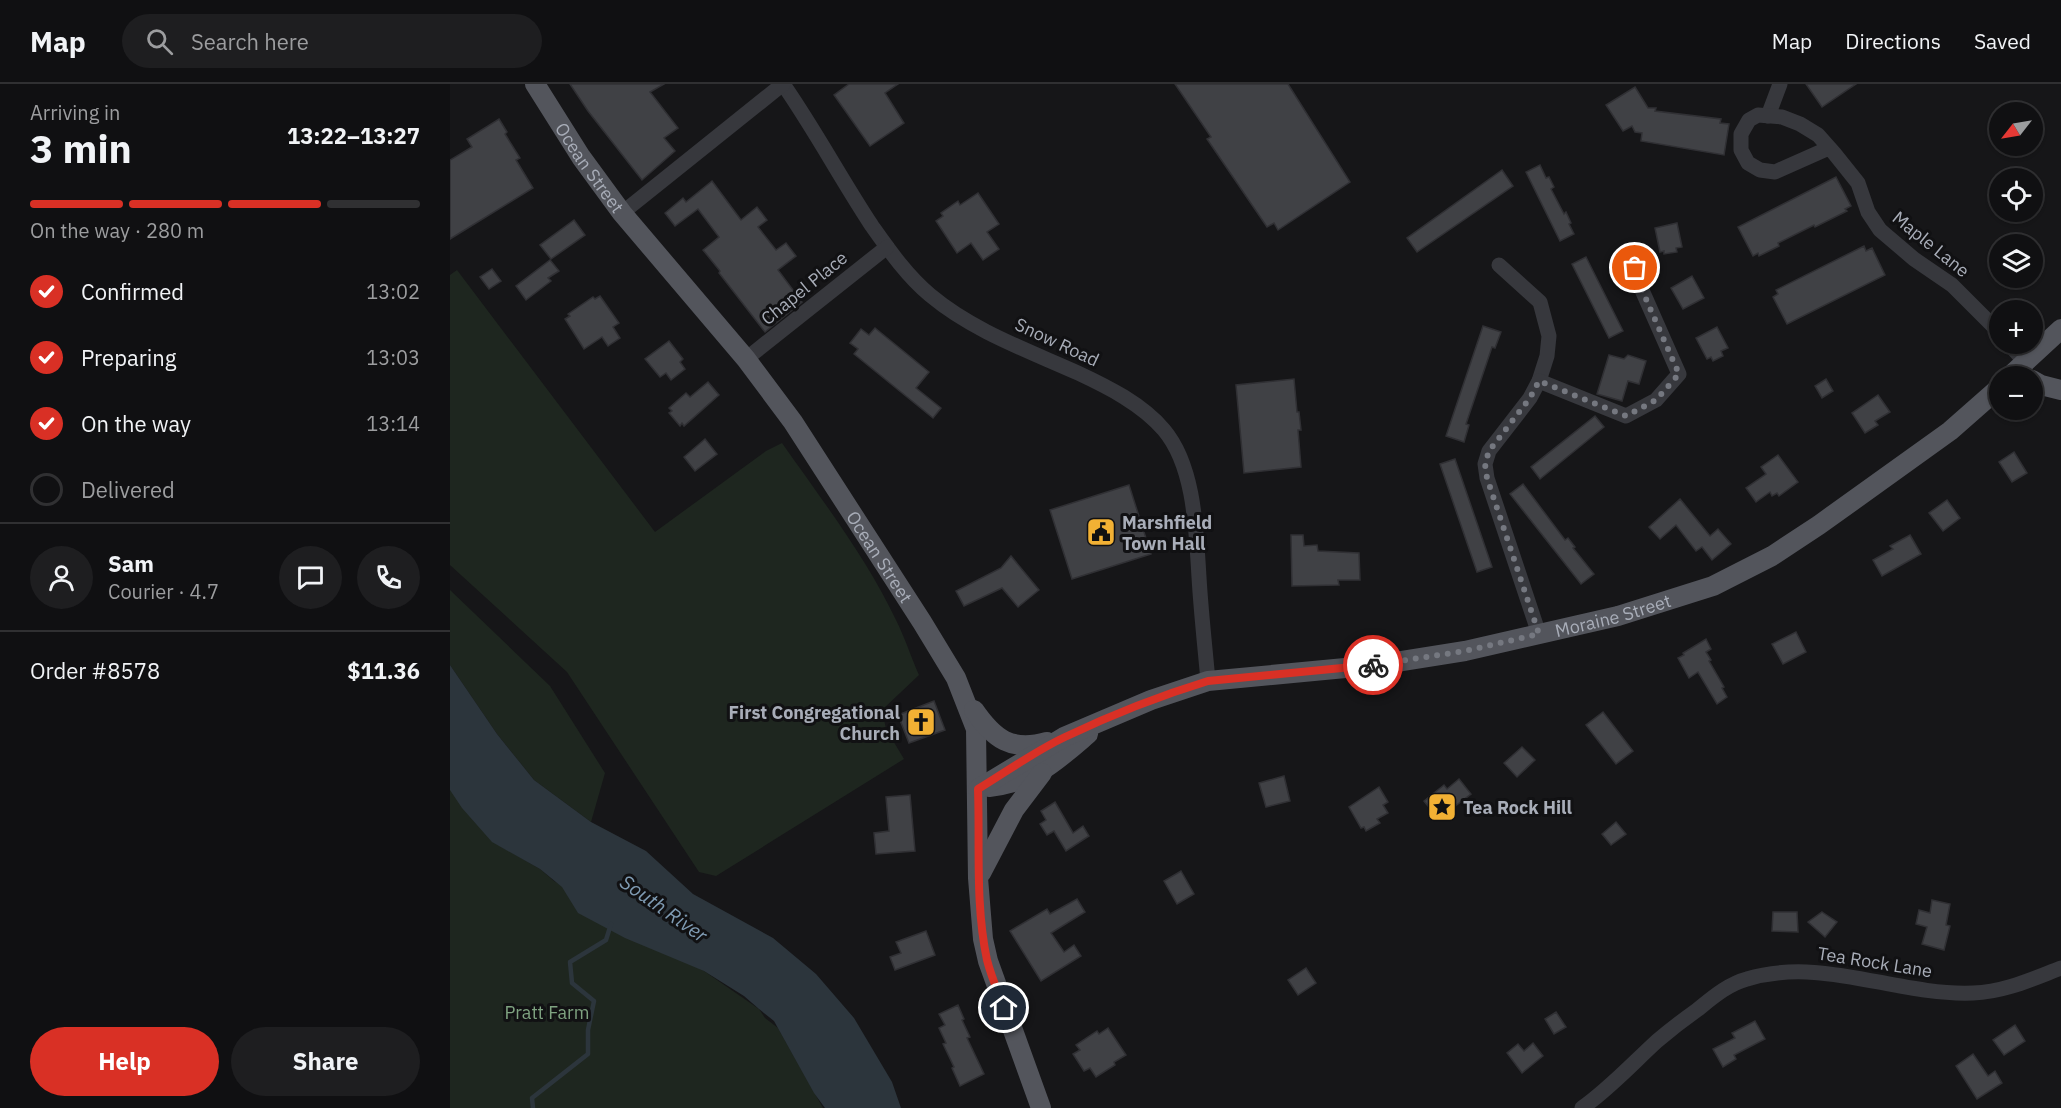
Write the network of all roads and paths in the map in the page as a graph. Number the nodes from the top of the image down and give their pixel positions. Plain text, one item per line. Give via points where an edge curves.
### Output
1 (535, 84) edge
2 (783, 84) edge
3 (1780, 84) edge
4 (1768, 116) junction
5 (1829, 148) junction
6 (622, 213) junction
7 (886, 247) junction
8 (1499, 265) dead end
9 (1635, 268) dead end
10 (1989, 322) edge
11 (2061, 329) edge
12 (746, 359) junction
13 (2029, 366) edge
14 (1539, 381) junction
15 (2043, 386) edge
16 (2061, 390) edge
17 (1989, 397) edge
18 (1539, 634) junction
19 (956, 678) junction
20 (1208, 681) junction
21 (1101, 722) junction
22 (1064, 737) junction
23 (1046, 769) junction
24 (978, 789) junction
25 (978, 878) junction
26 (2061, 968) edge
27 (1041, 1108) edge
28 (1582, 1108) edge

1 - 6 main road, Ocean Street
2 - 6 street
2 - 7 street, Snow Road
3 - 4 street
4 - 5 street, Maple Lane via 1800,124 1818,135
4 - 5 street via 1758,115 1749,120 1741,134 1748,163 1760,170 1775,172
5 - 10 street, Maple Lane via 1858,183 1868,212 1880,230 1952,285
6 - 12 main road, Ocean Street
7 - 12 street, Chapel Place
7 - 20 street, Snow Road via 920,286 956,316 1092,379 1130,400 1165,431 1180,457 1194,515
8 - 14 street via 1540,302 1549,336
9 - 14 street via 1679,374 1656,400 1626,416
11 - 13 main road
12 - 19 main road, Ocean Street via 793,422
14 - 18 street via 1489,451 1485,464
15 - 16 main road
17 - 18 main road, Moraine Street via 1888,476 1738,575 1618,616
18 - 20 main road, Moraine Street via 1377,665
19 - 22 main road via 988,729 1012,745 1033,746
19 - 24 main road, Ocean Street via 976,729
20 - 21 main road, Moraine Street
21 - 22 main road, Moraine Street
21 - 23 main road, Moraine Street
22 - 24 main road, Moraine Street
23 - 24 main road, Moraine Street via 1023,781
23 - 25 main road via 1014,810
24 - 25 main road, Ocean Street
25 - 27 main road, Ocean Street via 988,961
26 - 28 street, Tea Rock Lane via 2003,989 1974,993 1909,988 1822,972 1795,971 1746,979 1720,992 1659,1039

